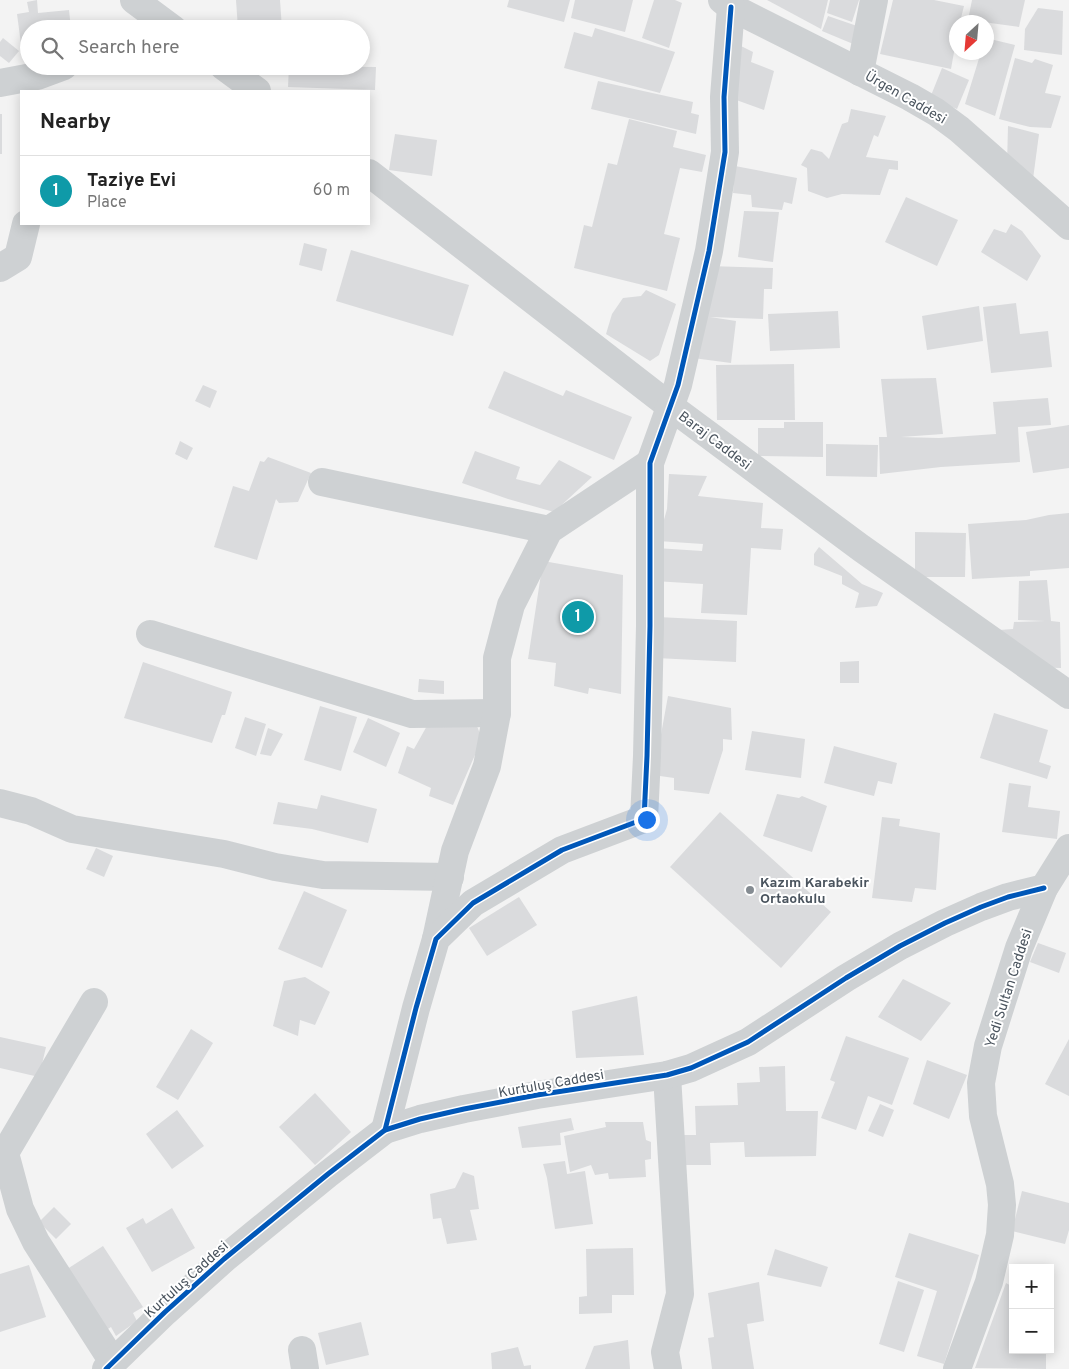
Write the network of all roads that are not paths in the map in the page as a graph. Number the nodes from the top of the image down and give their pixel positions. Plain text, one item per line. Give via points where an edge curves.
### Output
1 (134, 0) edge
2 (874, 0) edge
3 (727, 3) edge
4 (160, 20) edge
5 (860, 72) junction
6 (51, 75) edge
7 (236, 75) edge
8 (0, 83) edge
9 (38, 84) edge
10 (256, 90) edge
11 (370, 174) edge
12 (26, 225) edge
13 (1069, 226) edge
14 (0, 268) edge
15 (671, 407) junction
16 (650, 463) junction
17 (322, 482) dead end
18 (549, 530) junction
19 (150, 634) dead end
20 (1069, 696) edge
21 (498, 712) junction
22 (0, 803) edge
23 (1069, 848) edge
24 (450, 877) junction
25 (1044, 888) junction
26 (436, 939) junction
27 (94, 1002) dead end
28 (667, 1075) junction
29 (385, 1130) junction
30 (110, 1365) edge
31 (668, 1369) edge
32 (957, 1369) edge

1 - 4 street
2 - 5 street
3 - 5 street, Ürgen Caddesi
3 - 15 street via 725,152 709,251
5 - 13 street, Ürgen Caddesi via 936,112
6 - 9 street
7 - 10 street
8 - 9 street
11 - 15 street, Baraj Caddesi
12 - 14 street via 18,256
15 - 16 street
15 - 20 street, Baraj Caddesi
16 - 18 street
16 - 26 street via 644,819 562,850 473,903
17 - 18 street
18 - 21 street via 511,605 498,658
19 - 21 street via 412,714
21 - 24 street via 487,766 455,851
22 - 24 street via 31,811 72,828 224,854 275,868 323,875
23 - 25 street, Yedi Sultan Caddesi
24 - 26 street
25 - 28 street, Kurtuluş Caddesi via 1008,897 945,923 846,978 748,1042 692,1068
25 - 32 street, Yedi Sultan Caddesi via 1001,998 981,1083 983,1116 1000,1184 1000,1235 989,1282
26 - 29 street
27 - 30 street via 5,1154 20,1209 36,1242
28 - 29 street, Kurtuluş Caddesi via 464,1109
28 - 31 street via 680,1294 666,1352
29 - 30 street, Kurtuluş Caddesi via 224,1259

